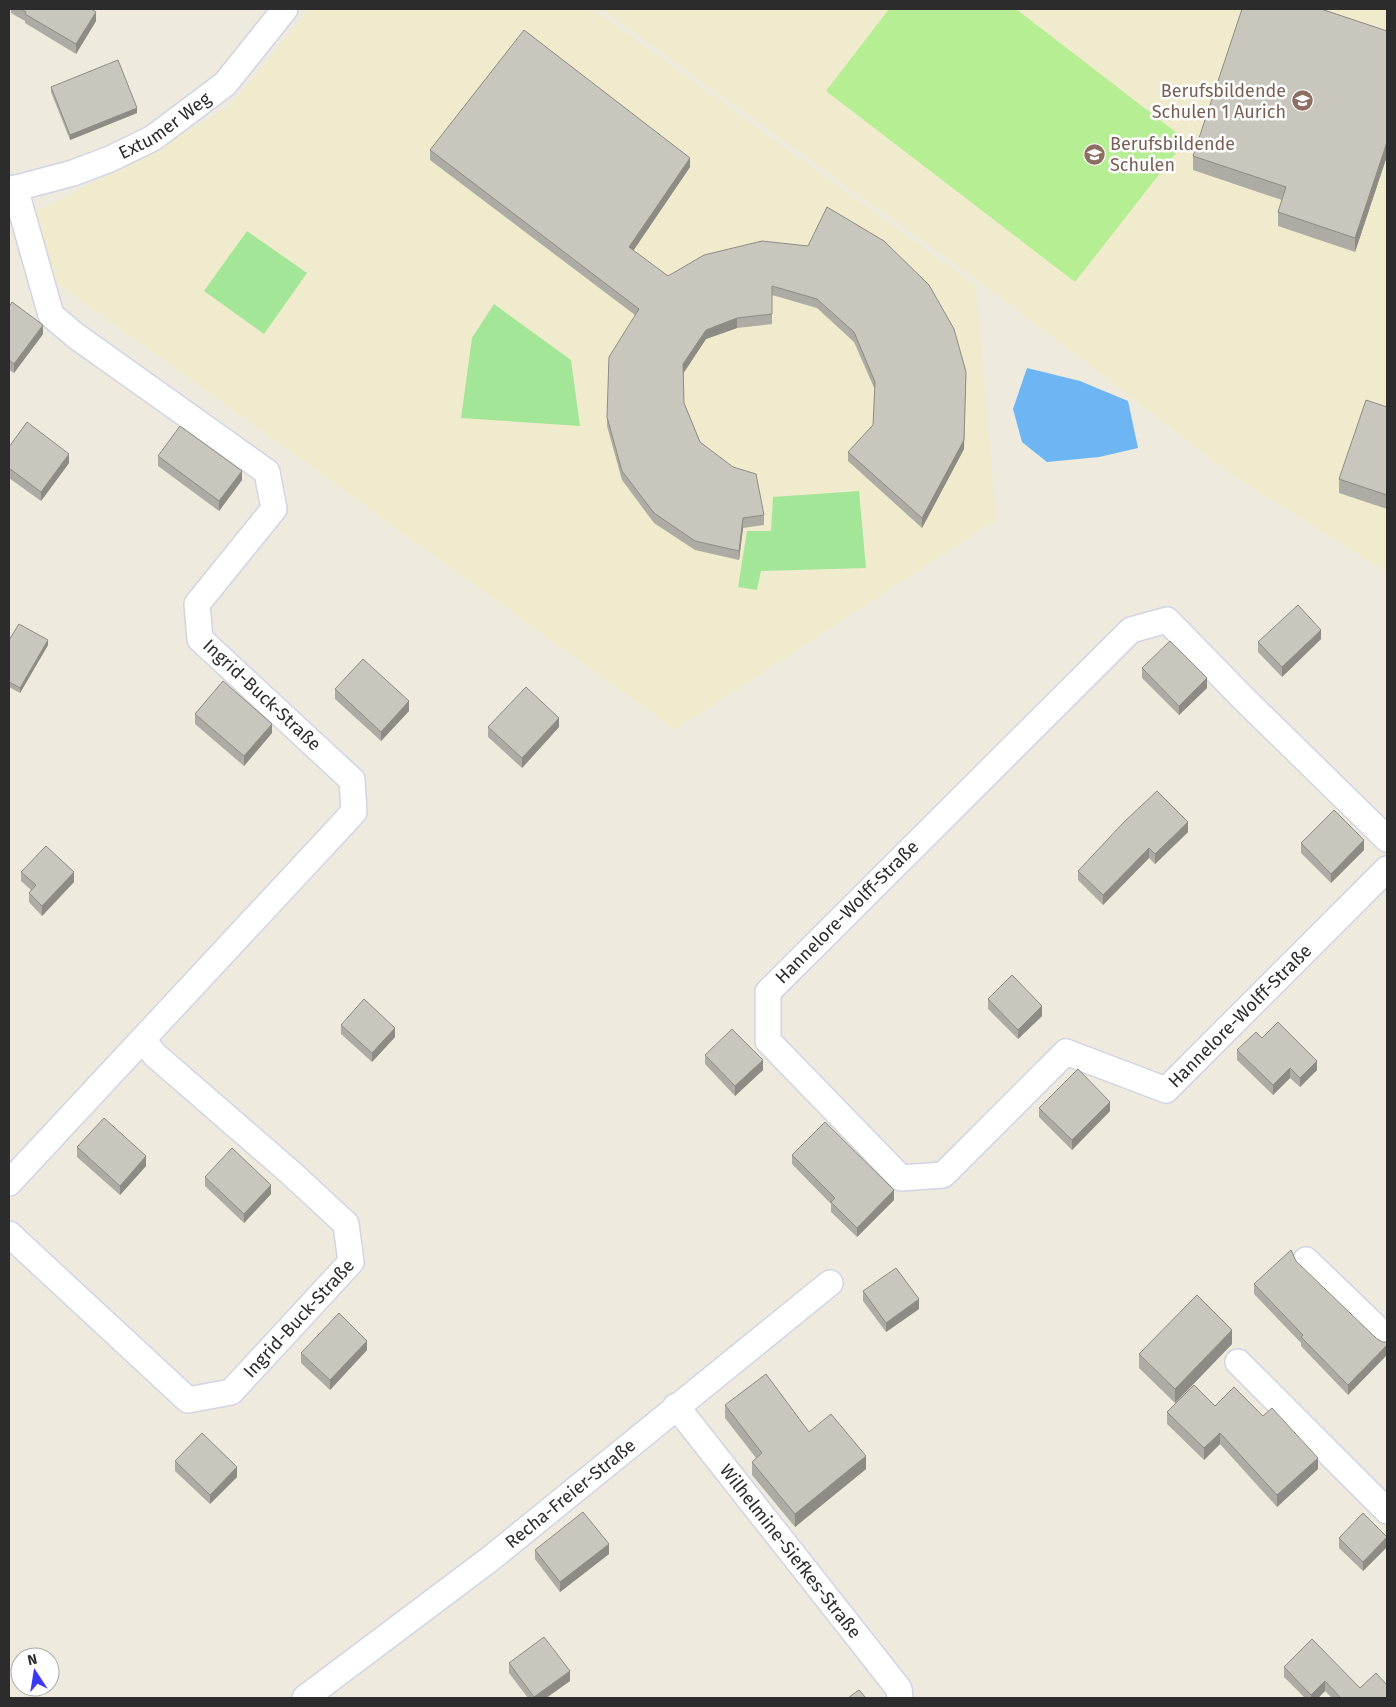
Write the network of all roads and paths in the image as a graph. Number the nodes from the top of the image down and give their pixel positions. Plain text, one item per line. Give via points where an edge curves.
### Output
1 (285, 9) edge
2 (12, 189) edge
3 (1387, 839) edge
4 (1387, 869) edge
5 (143, 1040) junction
6 (9, 1183) edge
7 (9, 1234) edge
8 (1306, 1260) dead end
9 (830, 1282) dead end
10 (1387, 1338) edge
11 (1238, 1362) dead end
12 (676, 1406) junction
13 (1387, 1511) edge
14 (306, 1698) edge
15 (900, 1698) edge

1 - 2 street, Extumer Weg via 225,84 153,138 73,173
2 - 5 street, Ingrid-Buck-Straße via 51,315 267,472 274,509 197,604 200,639 352,780 354,812
3 - 4 street, Hannelore-Wolff-Straße via 1167,620 1131,630 768,992 768,1041 900,1178 943,1175 1066,1052 1166,1090
5 - 6 street, Ingrid-Buck-Straße
5 - 7 street, Ingrid-Buck-Straße via 346,1224 351,1262 231,1392 188,1400
8 - 10 street
9 - 12 street, Recha-Freier-Straße
11 - 13 street
12 - 14 street, Recha-Freier-Straße via 490,1559
12 - 15 street, Wilhelmine-Siefkes-Straße via 899,1689

